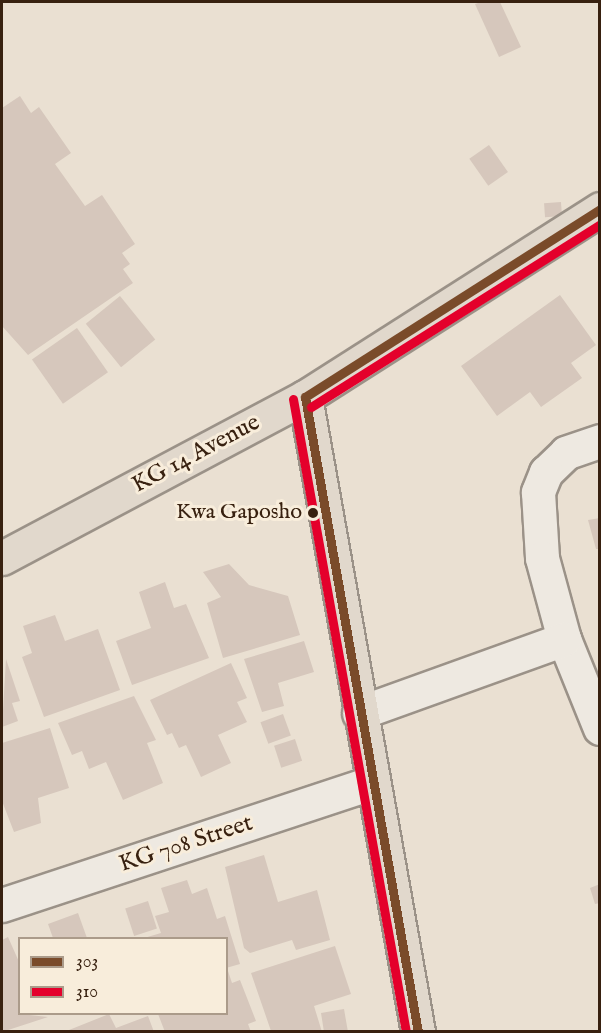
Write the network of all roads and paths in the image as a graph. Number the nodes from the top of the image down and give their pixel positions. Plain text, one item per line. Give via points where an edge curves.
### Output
1 (600, 209) edge
2 (305, 397) junction
3 (600, 441) edge
4 (2, 558) edge
5 (564, 639) junction
6 (359, 713) junction
7 (600, 728) edge
8 (370, 783) junction
9 (2, 905) edge
10 (418, 1032) edge

1 - 2 main road, KG 14 Avenue
2 - 4 main road, KG 14 Avenue
2 - 6 main road
3 - 5 street via 566,453 546,472 538,492 542,558
5 - 6 street
5 - 7 street
6 - 8 main road
8 - 9 street, KG 708 Street
8 - 10 main road

